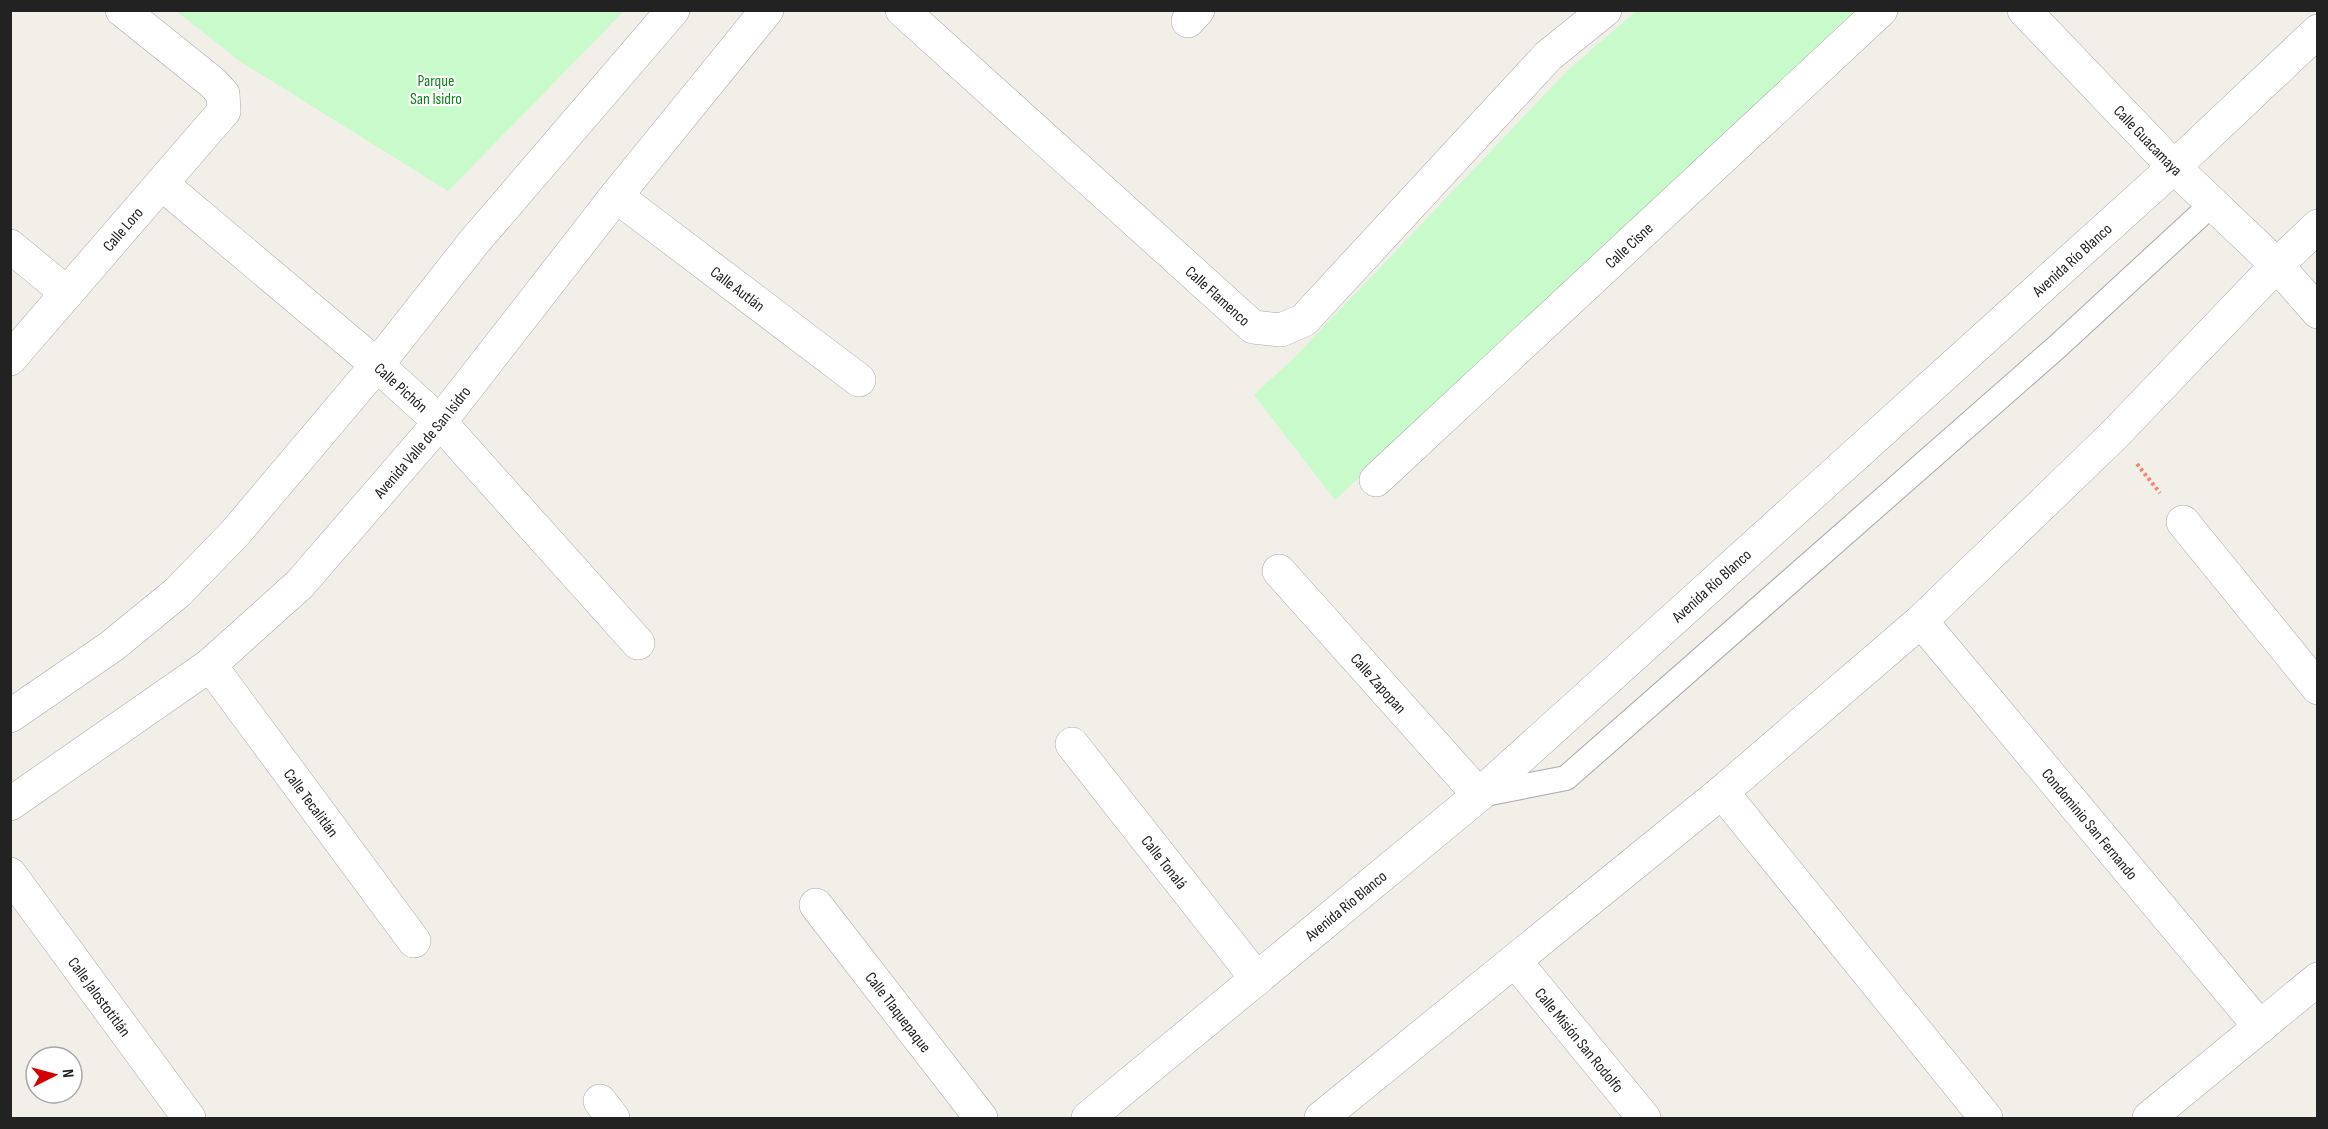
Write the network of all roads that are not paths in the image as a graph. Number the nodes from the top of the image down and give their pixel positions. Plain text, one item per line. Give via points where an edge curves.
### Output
1 (122, 10) edge
2 (673, 10) edge
3 (767, 10) edge
4 (902, 10) edge
5 (1605, 10) edge
6 (1881, 10) edge
7 (2024, 10) edge
8 (2318, 31) edge
9 (2174, 166) junction
10 (162, 184) junction
11 (616, 196) junction
12 (2212, 204) junction
13 (2318, 226) edge
14 (10, 246) edge
15 (2277, 265) junction
16 (67, 293) junction
17 (2318, 312) edge
18 (10, 359) edge
19 (377, 365) junction
20 (859, 380) dead end
21 (440, 422) junction
22 (1376, 480) dead end
23 (2183, 522) road end
24 (1279, 571) dead end
25 (1921, 621) junction
26 (638, 643) dead end
27 (210, 665) junction
28 (2318, 688) edge
29 (10, 716) edge
30 (1072, 744) dead end
31 (1722, 792) junction
32 (1479, 795) junction
33 (10, 804) edge
34 (10, 874) edge
35 (816, 905) dead end
36 (414, 941) dead end
37 (1515, 961) junction
38 (1257, 979) junction
39 (2318, 979) edge
40 (2260, 1027) junction
41 (189, 1119) edge
42 (981, 1119) edge
43 (1088, 1119) edge
44 (1321, 1119) edge
45 (1644, 1119) edge
46 (1986, 1119) edge
47 (2149, 1119) edge

1 - 10 street, Calle Loro via 223,94 224,111
2 - 19 street via 474,242
3 - 11 street, Avenida Valle de San Isidro
4 - 5 street, Calle Flamenco via 1253,327 1281,330 1304,320 1548,56
6 - 22 street, Calle Cisne
7 - 9 street, Calle Guacamaya
8 - 9 street, Avenida Río Blanco
9 - 12 street, Calle Guacamaya
9 - 32 street, Avenida Río Blanco
10 - 16 street, Calle Loro
10 - 19 street, Calle Pichón
11 - 20 street, Calle Autlán
11 - 21 street, Avenida Valle de San Isidro
12 - 15 street, Calle Guacamaya
12 - 32 lane via 2058,346 1566,778
13 - 15 street
14 - 16 street
15 - 17 street, Calle Guacamaya
15 - 25 street via 2114,435
16 - 18 street, Calle Loro
19 - 21 street, Calle Pichón
19 - 29 street via 236,532 178,592 112,646
21 - 26 street, Calle Pichón
21 - 27 street, Avenida Valle de San Isidro via 300,584
23 - 28 street
24 - 32 street, Calle Zapopan
25 - 31 street
25 - 40 street, Condominio San Fernando
27 - 33 street, Avenida Valle de San Isidro
27 - 36 street, Calle Tecalitlán
30 - 38 street, Calle Tonalá
31 - 37 street
31 - 46 street
32 - 38 street, Avenida Río Blanco
34 - 41 street, Calle Jalostotitlán
35 - 42 street, Calle Tlaquepaque
37 - 44 street
37 - 45 street, Calle Misión San Rodolfo
38 - 43 street, Avenida Río Blanco
39 - 40 street
40 - 47 street

